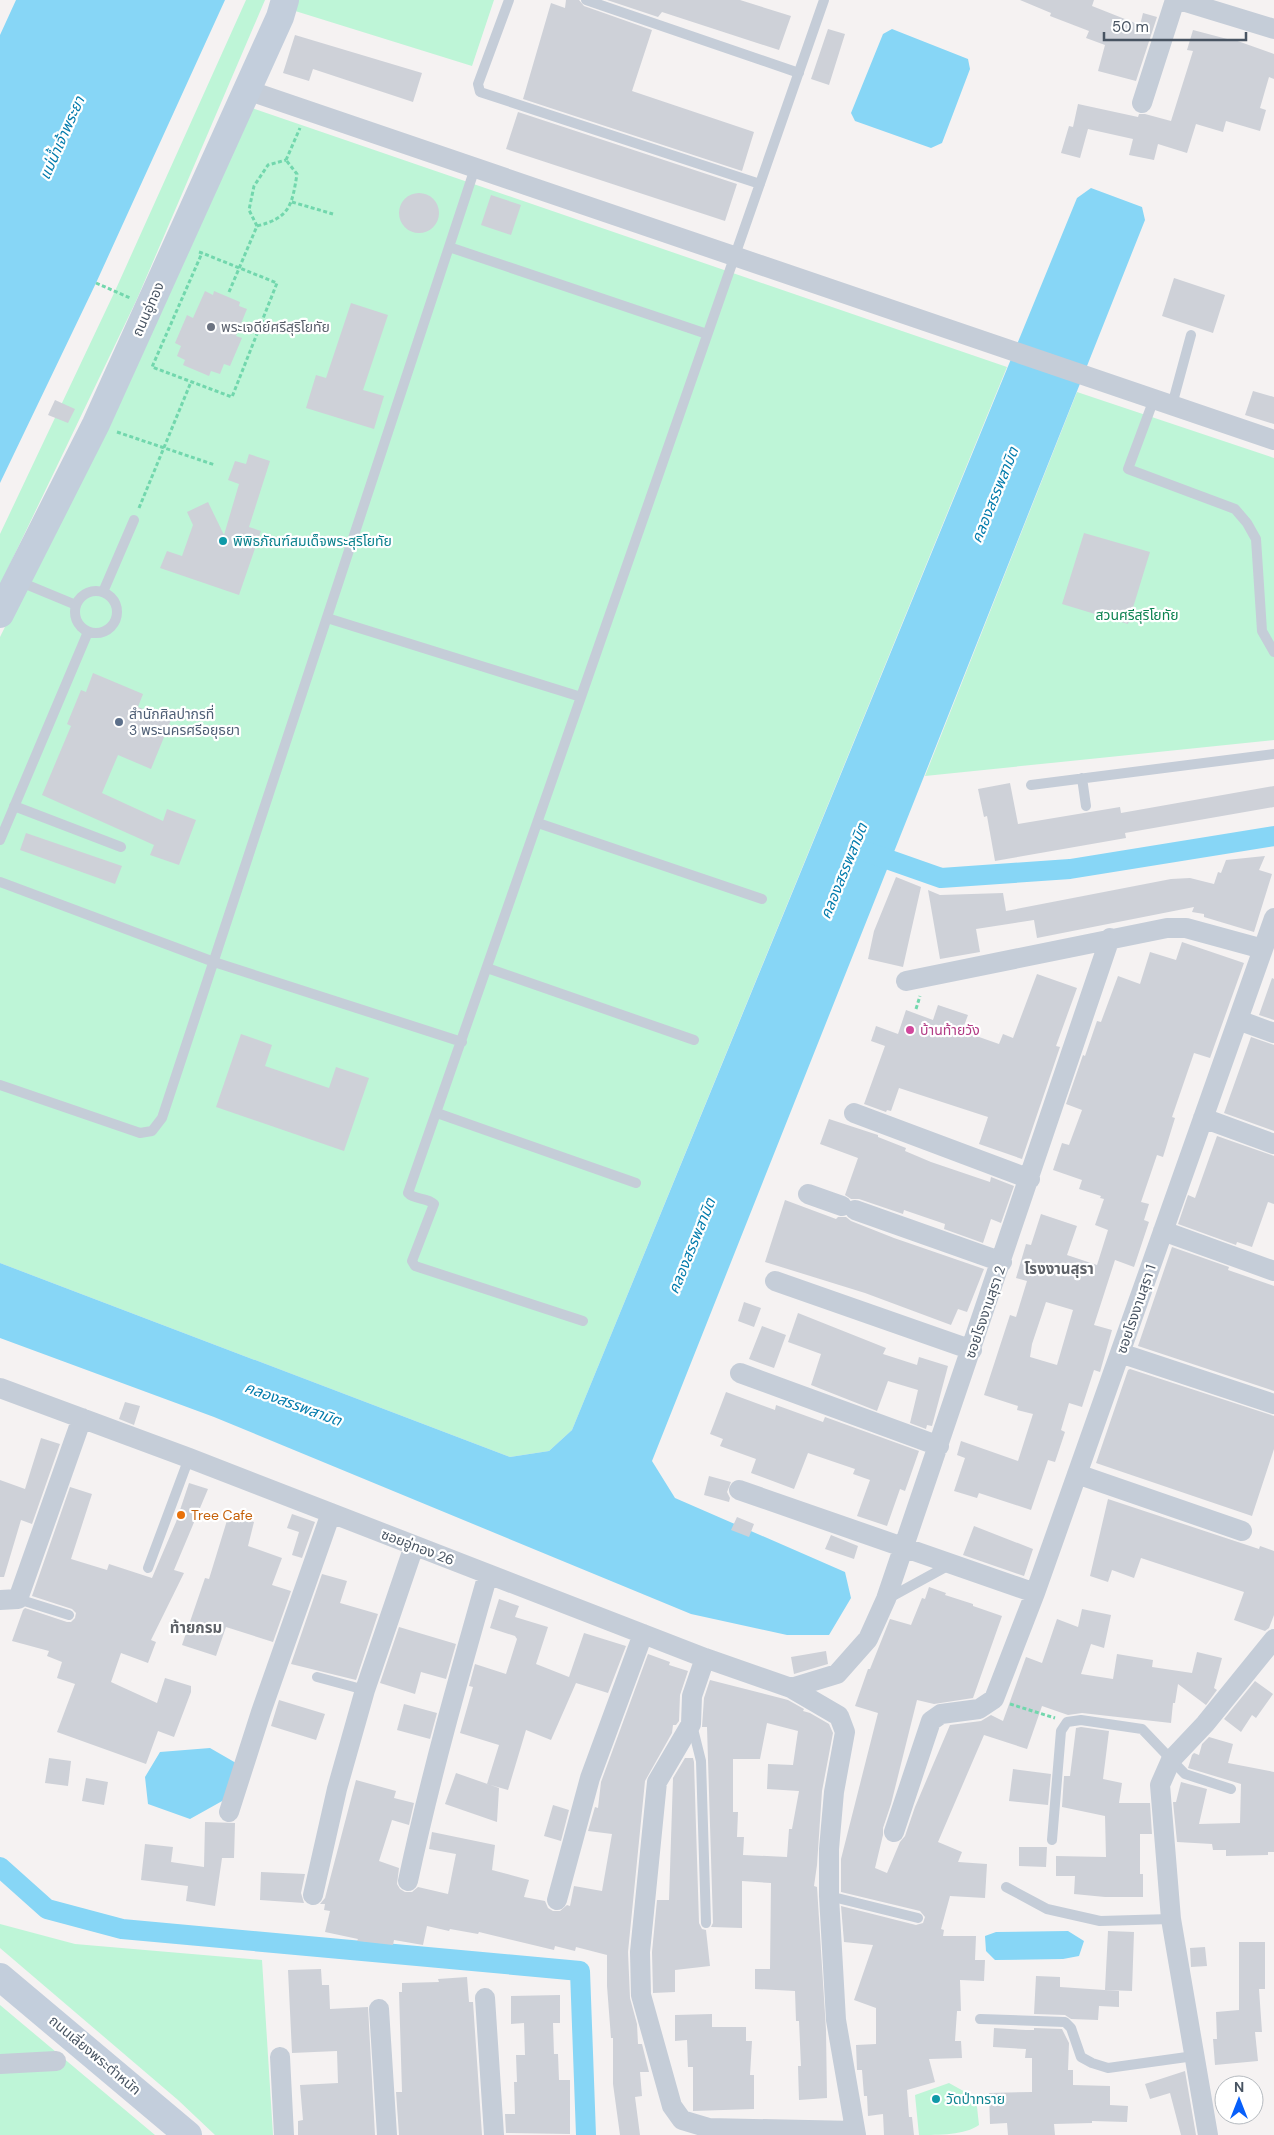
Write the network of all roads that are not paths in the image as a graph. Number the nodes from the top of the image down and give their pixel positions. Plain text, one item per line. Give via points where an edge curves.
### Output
1 (286, 0) edge
2 (509, 0) edge
3 (586, 0) edge
4 (824, 0) edge
5 (1177, 0) edge
6 (1274, 30) edge
7 (799, 73) junction
8 (247, 90) junction
9 (1142, 103) dead end
10 (475, 168) junction
11 (760, 184) junction
12 (449, 246) junction
13 (734, 256) junction
14 (707, 334) junction
15 (1191, 335) dead end
16 (1163, 402) junction
17 (1274, 440) edge
18 (134, 520) road end
19 (17, 580) junction
20 (104, 592) junction
21 (76, 604) junction
22 (0, 614) edge
23 (327, 618) junction
24 (88, 632) junction
25 (1274, 652) edge
26 (582, 697) junction
27 (1274, 754) edge
28 (1082, 778) junction
29 (1031, 784) dead end
30 (14, 806) junction
31 (1086, 806) dead end
32 (538, 823) junction
33 (0, 840) edge
34 (121, 847) dead end
35 (0, 882) edge
36 (762, 900) dead end
37 (1270, 935) edge
38 (1110, 938) junction
39 (214, 962) junction
40 (488, 968) junction
41 (906, 981) dead end
42 (1238, 1020) junction
43 (1274, 1033) edge
44 (694, 1040) dead end
45 (462, 1042) junction
46 (0, 1085) edge
47 (437, 1113) junction
48 (854, 1113) dead end
49 (1203, 1118) junction
50 (1274, 1144) edge
51 (1030, 1179) junction
52 (636, 1183) dead end
53 (808, 1194) dead end
54 (1163, 1232) junction
55 (1002, 1262) junction
56 (1274, 1271) edge
57 (775, 1281) dead end
58 (583, 1321) dead end
59 (972, 1350) junction
60 (1120, 1353) junction
61 (740, 1373) dead end
62 (0, 1388) edge
63 (1274, 1404) edge
64 (82, 1418) junction
65 (939, 1446) junction
66 (189, 1458) junction
67 (1077, 1474) junction
68 (739, 1490) dead end
69 (331, 1513) junction
70 (1242, 1531) dead end
71 (414, 1546) junction
72 (904, 1548) junction
73 (951, 1564) junction
74 (148, 1568) dead end
75 (488, 1574) junction
76 (1035, 1593) junction
77 (886, 1599) junction
78 (9, 1600) edge
79 (69, 1615) dead end
80 (643, 1634) junction
81 (1274, 1639) edge
82 (705, 1658) junction
83 (317, 1677) dead end
84 (791, 1688) junction
85 (365, 1690) junction
86 (691, 1724) junction
87 (1171, 1760) junction
88 (1231, 1789) dead end
89 (229, 1812) dead end
90 (894, 1832) dead end
91 (1052, 1840) dead end
92 (408, 1881) dead end
93 (1006, 1887) dead end
94 (313, 1895) dead end
95 (829, 1896) junction
96 (557, 1900) dead end
97 (918, 1918) dead end
98 (1171, 1919) junction
99 (706, 1923) dead end
100 (3, 1986) edge
101 (485, 1998) dead end
102 (379, 2009) dead end
103 (980, 2019) dead end
104 (1194, 2056) junction
105 (280, 2057) dead end
106 (56, 2061) dead end
107 (0, 2064) edge
108 (855, 2133) edge
109 (188, 2135) edge
110 (284, 2135) edge
111 (387, 2135) edge
112 (494, 2135) edge
113 (1208, 2135) edge

1 - 8 main road, ถนนอู่ทอง
2 - 11 lane via 478,84 480,92
3 - 7 lane
4 - 7 lane
5 - 6 street
5 - 9 street
7 - 11 lane
8 - 10 street
8 - 19 main road, ถนนอู่ทอง via 190,249
10 - 12 lane
10 - 13 street
11 - 13 lane
12 - 14 lane
12 - 23 lane
13 - 14 lane
13 - 16 street
14 - 26 lane
15 - 16 lane
16 - 17 street
16 - 25 lane via 1128,469 1235,509 1247,523 1256,539 1262,631
18 - 20 lane
19 - 21 lane
19 - 22 main road, ถนนอู่ทอง
20 - 21 lane via 82,595
20 - 24 lane via 115,601 117,616 103,632
21 - 24 lane via 74,615 77,622
23 - 26 lane
23 - 39 lane
24 - 30 lane
26 - 32 lane
27 - 28 lane
28 - 29 lane
28 - 31 lane
30 - 33 lane
30 - 34 lane
32 - 36 lane
32 - 40 lane
35 - 39 lane
37 - 38 street via 1167,928
37 - 42 street, ซอยโรงงานสุรา 1
38 - 41 street
38 - 51 street, ซอยโรงงานสุรา 2
39 - 45 lane
39 - 46 lane via 162,1118 152,1131 140,1133
40 - 44 lane
40 - 45 lane
42 - 43 street
42 - 49 street, ซอยโรงงานสุรา 1
45 - 47 lane
47 - 52 lane
47 - 58 lane via 408,1192 434,1204 412,1264
48 - 51 street
49 - 50 street
49 - 54 street, ซอยโรงงานสุรา 1
51 - 55 street, ซอยโรงงานสุรา 2
53 - 55 street
54 - 56 street
54 - 60 street, ซอยโรงงานสุรา 1
55 - 59 street, ซอยโรงงานสุรา 2
57 - 59 street
59 - 65 street, ซอยโรงงานสุรา 2
60 - 63 street
60 - 67 street, ซอยโรงงานสุรา 1
61 - 65 street
62 - 64 street, ซอยอู่ทอง 26
64 - 66 street, ซอยอู่ทอง 26
64 - 78 street
65 - 72 street, ซอยโรงงานสุรา 2
66 - 69 street, ซอยอู่ทอง 26
66 - 74 lane
67 - 70 street
67 - 76 street, ซอยโรงงานสุรา 1
68 - 72 street
69 - 71 street, ซอยอู่ทอง 26
69 - 89 street via 260,1712
71 - 75 street, ซอยอู่ทอง 26
71 - 85 street
72 - 73 street
72 - 77 street, ซอยโรงงานสุรา 2
73 - 76 street
73 - 77 lane
75 - 80 street, ซอยอู่ทอง 26
75 - 92 street via 441,1740
76 - 90 street, ซอยโรงงานสุรา 1 via 994,1699 979,1708 941,1714 930,1721
77 - 84 street, ซอยโรงงานสุรา 2 via 868,1639 837,1674
78 - 79 lane
80 - 82 street, ซอยอู่ทอง 26
80 - 96 street via 590,1778
81 - 87 street via 1205,1724
82 - 84 street, ซอยอู่ทอง 26
82 - 86 street via 692,1696
83 - 85 lane
84 - 95 street, ซอยอู่ทอง 26 via 839,1716 845,1732 834,1792
85 - 94 street via 337,1789
86 - 99 lane via 701,1761
86 - 108 street via 657,1782 640,1952 640,1995 672,2106 682,2120 710,2128
87 - 88 lane via 1185,1774
87 - 91 lane via 1142,1729 1080,1720 1067,1722 1061,1731
87 - 98 street via 1160,1785
93 - 98 lane via 1047,1909 1100,1922
95 - 97 lane
95 - 108 street, ซอยอู่ทอง 26 via 836,2020
98 - 104 street
100 - 109 main road, ถนนเลี่ยงพระตำหนัก
101 - 112 street
102 - 111 street
103 - 104 lane via 1065,2022 1071,2028 1081,2057 1108,2068
104 - 113 street
105 - 110 street
106 - 107 street

